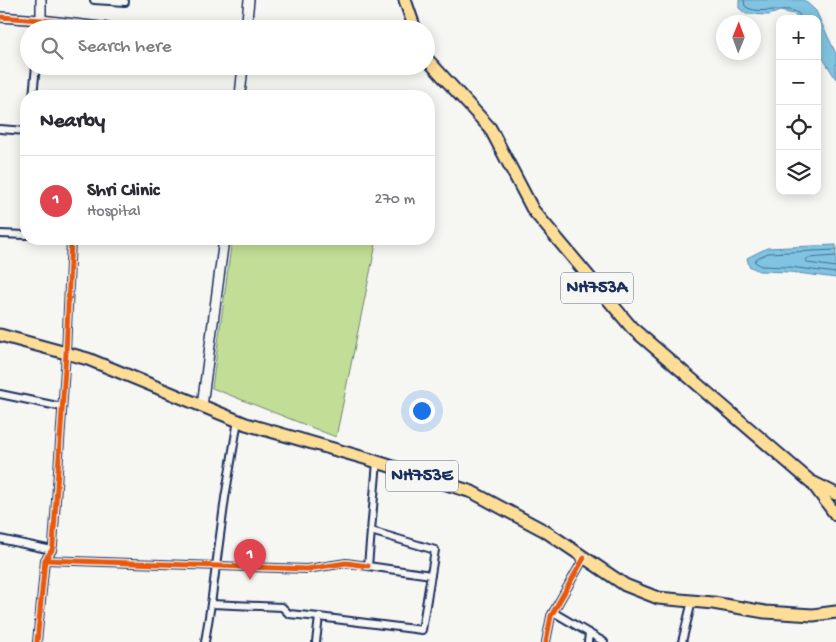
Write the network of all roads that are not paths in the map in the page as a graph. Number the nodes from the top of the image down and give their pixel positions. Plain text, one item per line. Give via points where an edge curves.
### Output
1 (40, 0) edge
2 (94, 0) edge
3 (250, 0) edge
4 (405, 0) edge
5 (125, 2) dead end
6 (0, 17) edge
7 (20, 20) edge
8 (40, 20) edge
9 (247, 20) edge
10 (411, 20) edge
11 (435, 68) edge
12 (35, 75) edge
13 (242, 75) edge
14 (34, 90) edge
15 (241, 90) edge
16 (0, 129) edge
17 (20, 131) edge
18 (0, 234) edge
19 (20, 235) edge
20 (71, 245) edge
21 (223, 245) edge
22 (0, 335) edge
23 (66, 352) junction
24 (0, 394) edge
25 (202, 406) junction
26 (62, 407) junction
27 (238, 420) junction
28 (377, 462) junction
29 (810, 481) junction
30 (836, 494) edge
31 (836, 515) edge
32 (371, 531) junction
33 (0, 540) edge
34 (52, 550) junction
35 (584, 558) junction
36 (45, 560) junction
37 (216, 566) junction
38 (368, 566) junction
39 (431, 575) junction
40 (692, 601) junction
41 (211, 604) junction
42 (554, 612) junction
43 (836, 612) edge
44 (320, 617) junction
45 (589, 633) junction
46 (37, 642) edge
47 (205, 642) edge
48 (316, 642) edge
49 (546, 642) edge
50 (588, 642) edge
51 (604, 642) edge
52 (682, 642) edge

1 - 8 main road
2 - 5 street
3 - 9 main road
4 - 10 highway
6 - 7 main road
11 - 29 highway, NH753A via 490,128 533,210 632,328
12 - 14 street
13 - 15 main road
16 - 17 street
18 - 19 street
20 - 23 street
21 - 25 main road
22 - 23 highway, NH753E
23 - 25 highway, NH753E via 88,358
23 - 26 street
24 - 26 street
25 - 27 highway, NH753E
26 - 34 street
27 - 28 highway, NH753E
27 - 37 street
28 - 32 street
28 - 35 highway, NH753E via 472,492 545,531
29 - 30 highway
29 - 31 highway, NH753A
32 - 38 street
32 - 39 street via 435,550
33 - 34 street
34 - 36 street
35 - 40 highway, NH753E via 625,585 658,598
35 - 42 street
36 - 37 street
36 - 46 street
37 - 38 street via 307,569 346,562
37 - 41 street
38 - 39 street
39 - 44 street via 422,630
40 - 43 highway, NH753E via 813,615
40 - 52 street
41 - 44 street via 282,607 288,614
41 - 47 street
42 - 45 street
42 - 49 street
44 - 48 street
45 - 50 street
45 - 51 street

